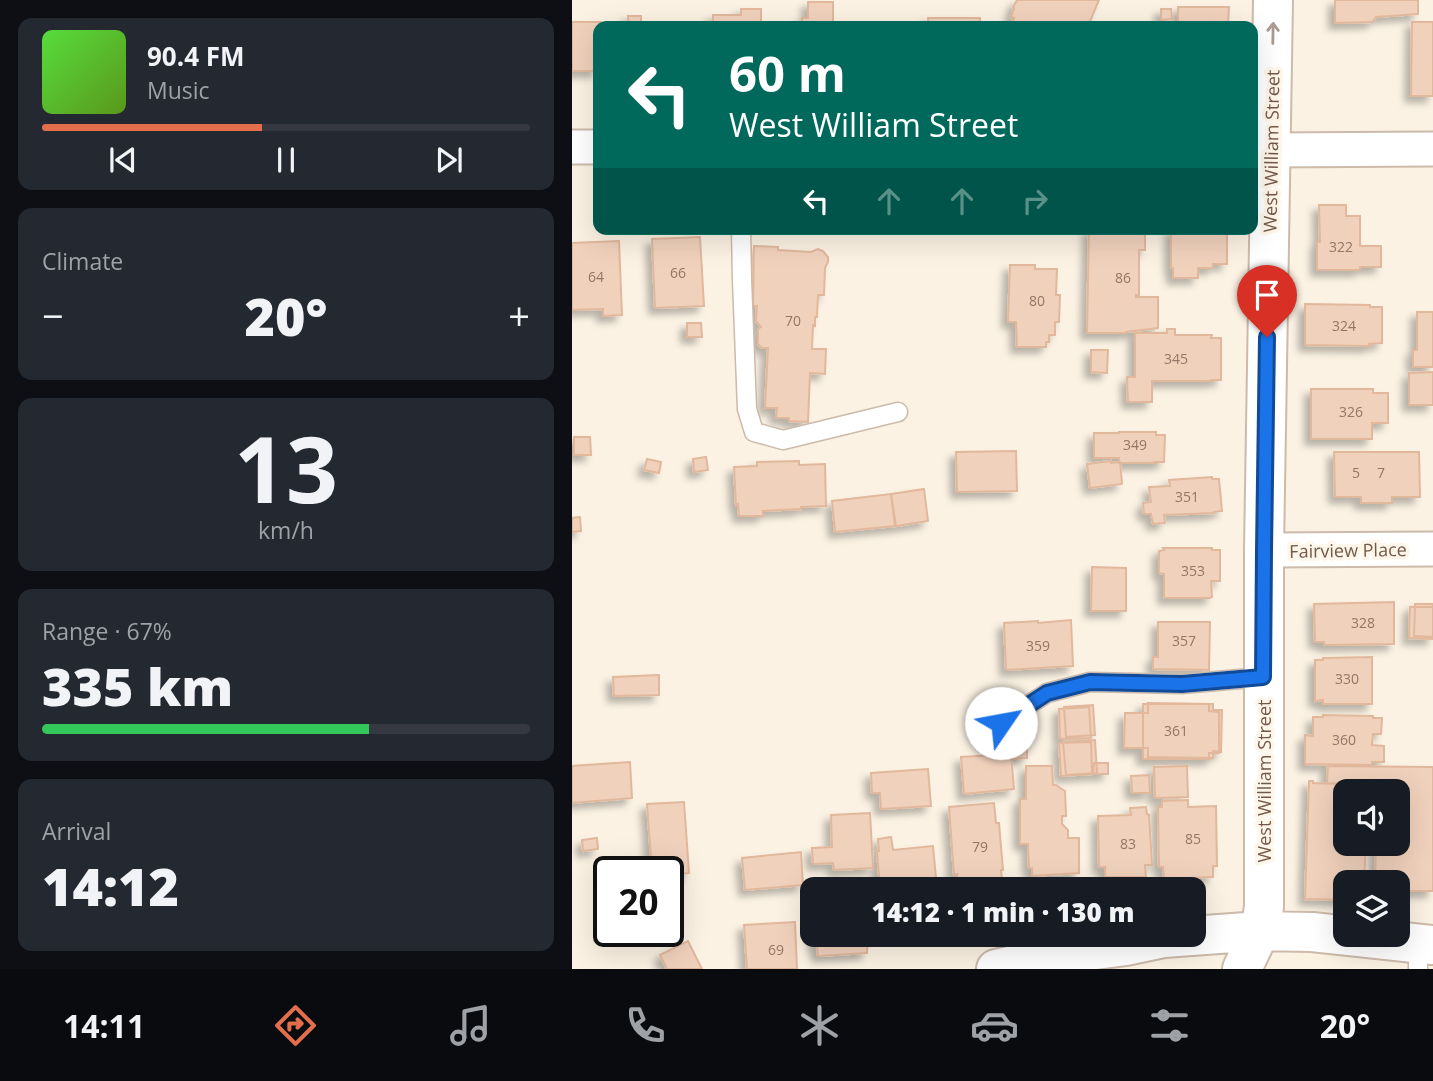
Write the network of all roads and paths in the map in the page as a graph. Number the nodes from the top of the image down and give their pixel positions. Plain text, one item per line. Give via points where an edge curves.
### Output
1 (1273, 0) edge
2 (572, 147) edge
3 (593, 147) edge
4 (1433, 149) edge
5 (1262, 150) edge
6 (741, 235) edge
7 (898, 412) dead end
8 (1433, 549) edge
9 (1264, 551) junction
10 (1263, 677) junction
11 (1001, 723) dead end
12 (1260, 931) junction
13 (1423, 953) edge
14 (1134, 957) edge
15 (996, 969) edge
16 (1242, 969) edge

5 -> 1 street, West William Street
2 - 3 street
4 - 5 street
5 - 9 street, West William Street
6 - 7 lane via 747,409 754,432 783,440
8 - 9 street, Fairview Place
9 - 10 street, West William Street
10 - 11 lane via 1182,684 1090,682 1047,693
10 - 12 street, West William Street via 1264,906
12 - 13 street via 1312,932
12 - 14 street via 1164,938
12 - 16 street, West William Street
14 - 15 street via 1057,955

